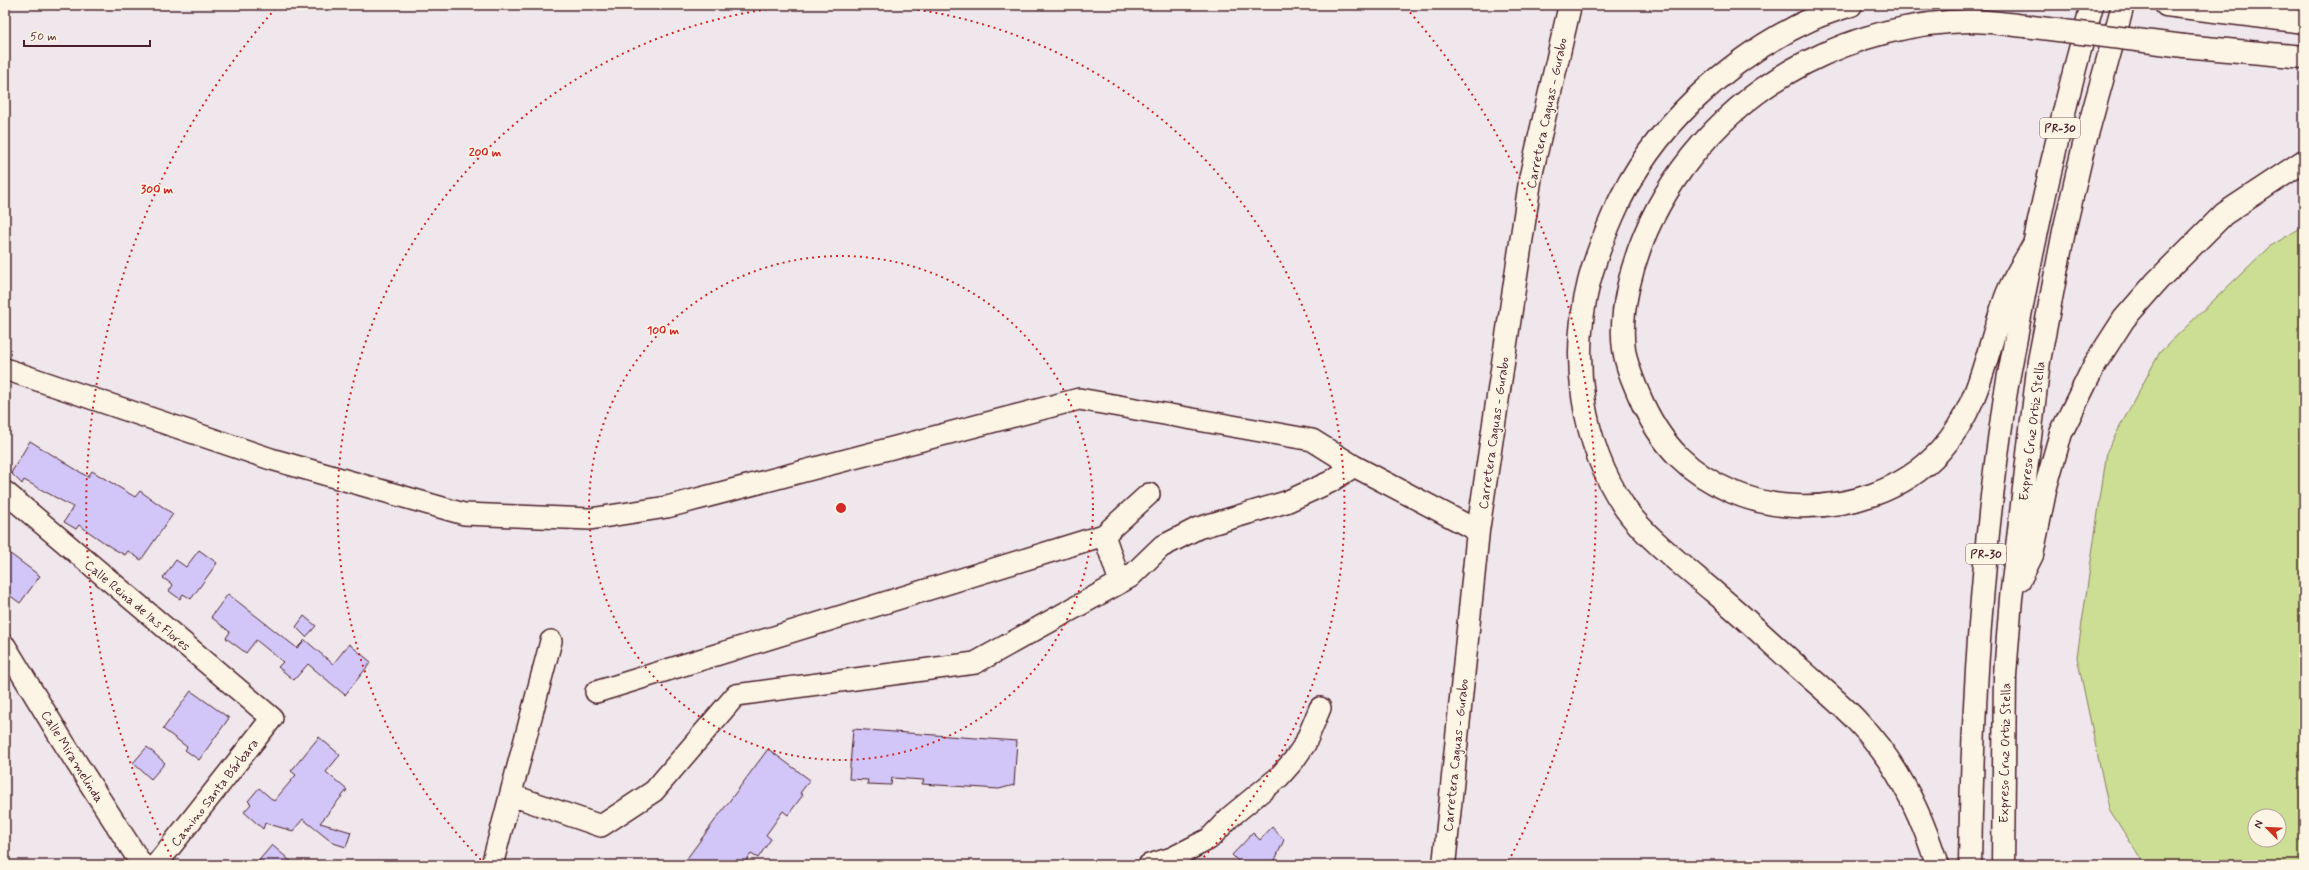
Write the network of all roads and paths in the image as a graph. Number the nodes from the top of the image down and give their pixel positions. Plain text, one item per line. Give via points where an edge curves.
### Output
1 (1570, 5) edge
2 (1851, 5) edge
3 (2092, 5) edge
4 (2123, 5) edge
5 (2166, 5) edge
6 (2304, 22) edge
7 (2304, 57) edge
8 (2304, 161) edge
9 (2033, 246) junction
10 (5, 369) edge
11 (1354, 466) junction
12 (5, 492) edge
13 (1149, 494) dead end
14 (1478, 531) junction
15 (1104, 535) junction
16 (1120, 582) junction
17 (2011, 598) junction
18 (552, 641) dead end
19 (5, 646) edge
20 (596, 692) dead end
21 (1320, 708) dead end
22 (272, 718) joint
23 (511, 795) junction
24 (142, 865) edge
25 (156, 865) edge
26 (492, 865) edge
27 (1149, 865) edge
28 (1444, 865) edge
29 (1937, 865) edge
30 (1970, 865) edge
31 (2002, 865) edge

1 - 14 main road, Carretera Caguas - Gurabo via 1531,175
2 - 29 main road via 1814,18 1764,46 1727,72 1661,135 1641,162 1618,203 1600,244 1588,283 1581,330 1582,389 1588,423 1600,460 1626,510 1676,560 1738,612 1856,720 1896,772 1914,804 1927,831
3 - 9 main road, Expreso Cruz Ortiz Stella / PR-30
4 - 17 main road, Expreso Cruz Ortiz Stella / PR-30 via 2084,145 2050,302 2039,361
5 - 6 main road
7 - 9 main road, bridge via 1971,21 1898,29 1865,38 1804,63 1766,86 1735,110 1704,141 1679,174 1643,237 1630,282 1623,328 1624,350 1631,377 1650,419 1667,445 1688,466 1717,483 1759,501 1786,506 1812,507 1865,497 1903,481 1922,468 1956,432 1983,377 2005,298
8 - 17 main road via 2224,214 2162,276 2124,320 2095,364 2061,433 2046,486 2032,554
9 - 30 main road, Expreso Cruz Ortiz Stella / PR-30 via 2003,410 1984,575 1971,762
10 - 11 street via 271,459 464,514 590,519 667,506 1079,399 1312,440
11 - 14 street
11 - 16 street via 1330,482 1286,502 1198,528 1161,547 1130,577
12 - 22 street, Calle Reina de las Flores
13 - 15 street
14 - 28 main road, Carretera Caguas - Gurabo
15 - 16 street
15 - 20 street
16 - 23 street via 975,663 736,696 654,791 601,826
17 - 31 main road, Expreso Cruz Ortiz Stella / PR-30 via 2005,690
18 - 23 street
19 - 24 street, Calle Miramelinda
21 - 27 street via 1305,744 1279,777 1230,817 1209,839 1172,858
22 - 25 street, Camino Santa Bárbara
23 - 26 street

